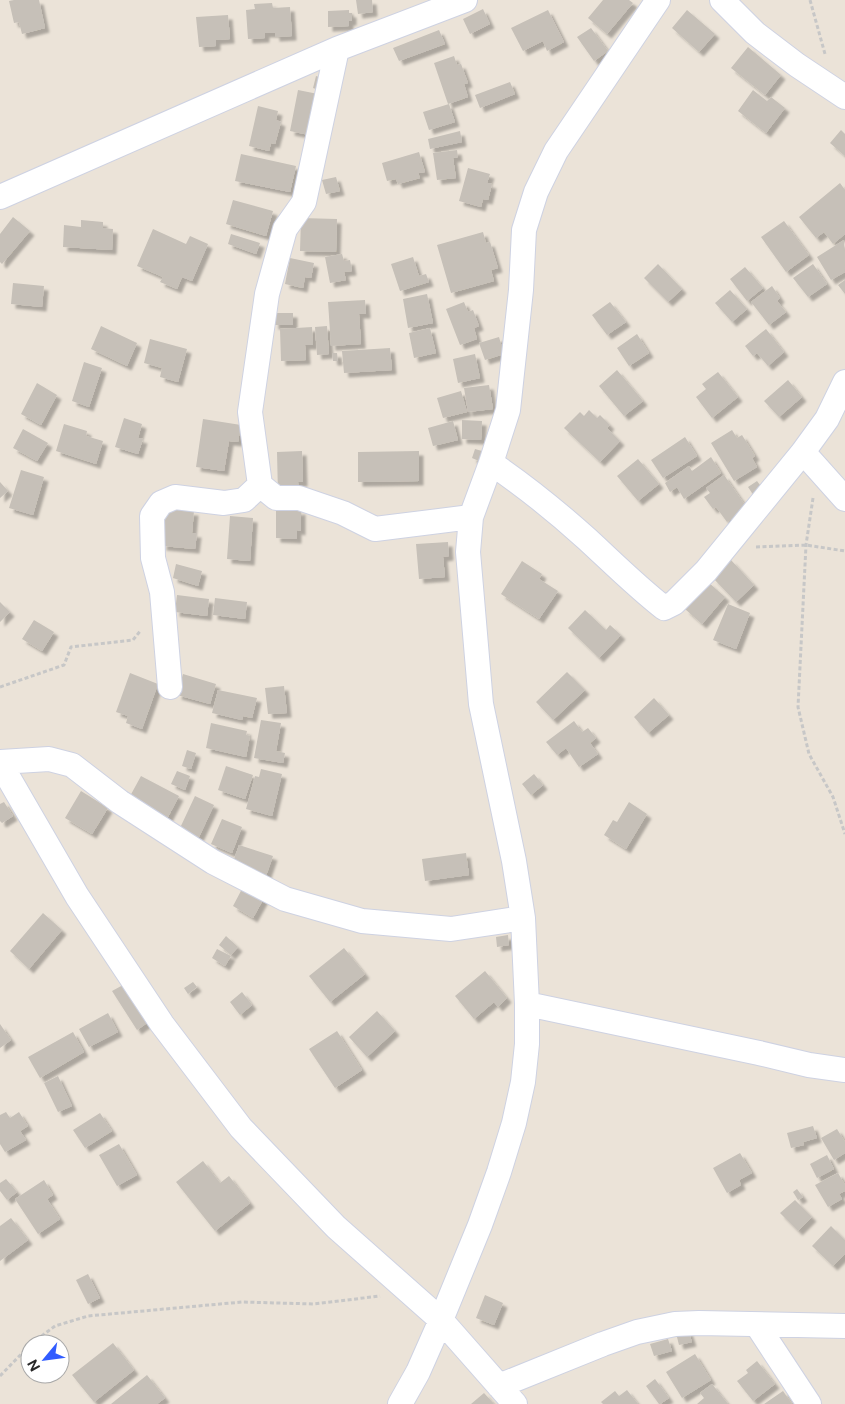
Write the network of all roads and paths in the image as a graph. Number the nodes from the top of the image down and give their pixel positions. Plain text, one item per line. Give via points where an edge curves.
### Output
1 (465, 0) edge
2 (658, 0) edge
3 (722, 0) edge
4 (810, 0) edge
5 (419, 9) edge
6 (337, 50) junction
7 (836, 91) edge
8 (0, 198) edge
9 (845, 382) edge
10 (810, 459) junction
11 (492, 462) junction
12 (260, 484) junction
13 (845, 499) edge
14 (471, 517) junction
15 (806, 545) junction
16 (723, 549) junction
17 (845, 551) edge
18 (163, 618) junction
19 (0, 687) edge
20 (170, 687) dead end
21 (0, 762) edge
22 (845, 834) edge
23 (523, 918) junction
24 (527, 1004) junction
25 (845, 1070) edge
26 (408, 1292) junction
27 (441, 1320) junction
28 (757, 1325) junction
29 (845, 1326) edge
30 (44, 1334) edge
31 (20, 1355) edge
32 (0, 1376) edge
33 (499, 1386) junction
34 (400, 1404) edge
35 (515, 1404) edge
36 (809, 1404) edge

1 - 5 street
2 - 11 street via 556,152 536,192 524,230 508,410
3 - 7 street via 755,33
4 - 7 path
5 - 6 street
6 - 8 street
6 - 12 street via 304,202 285,229 267,294 250,412
9 - 10 street
10 - 13 street
10 - 15 path
10 - 16 street
11 - 14 street
11 - 16 street via 586,538 664,608 674,603
12 - 14 street via 276,498 299,498 343,513 375,529
12 - 18 street via 244,500 224,503 175,496 161,502 152,516 153,558 162,592
14 - 23 street via 468,552 481,704
15 - 16 path
15 - 17 path
15 - 22 path via 798,708 809,754 833,797
18 - 19 path via 150,620 133,640 71,647 64,665
18 - 20 street
21 - 23 street via 49,760 72,765 120,802 213,862 285,899 362,921 451,929
21 - 26 street via 82,904 162,1024 240,1128 336,1227
23 - 24 street
24 - 25 street
24 - 27 street via 523,1082 514,1122 480,1224
26 - 27 street
26 - 30 path via 314,1304 242,1302 88,1316 55,1326
27 - 33 street
27 - 34 street
28 - 29 street
28 - 33 street via 675,1324 637,1332
28 - 36 street
31 - 32 path
33 - 35 street

